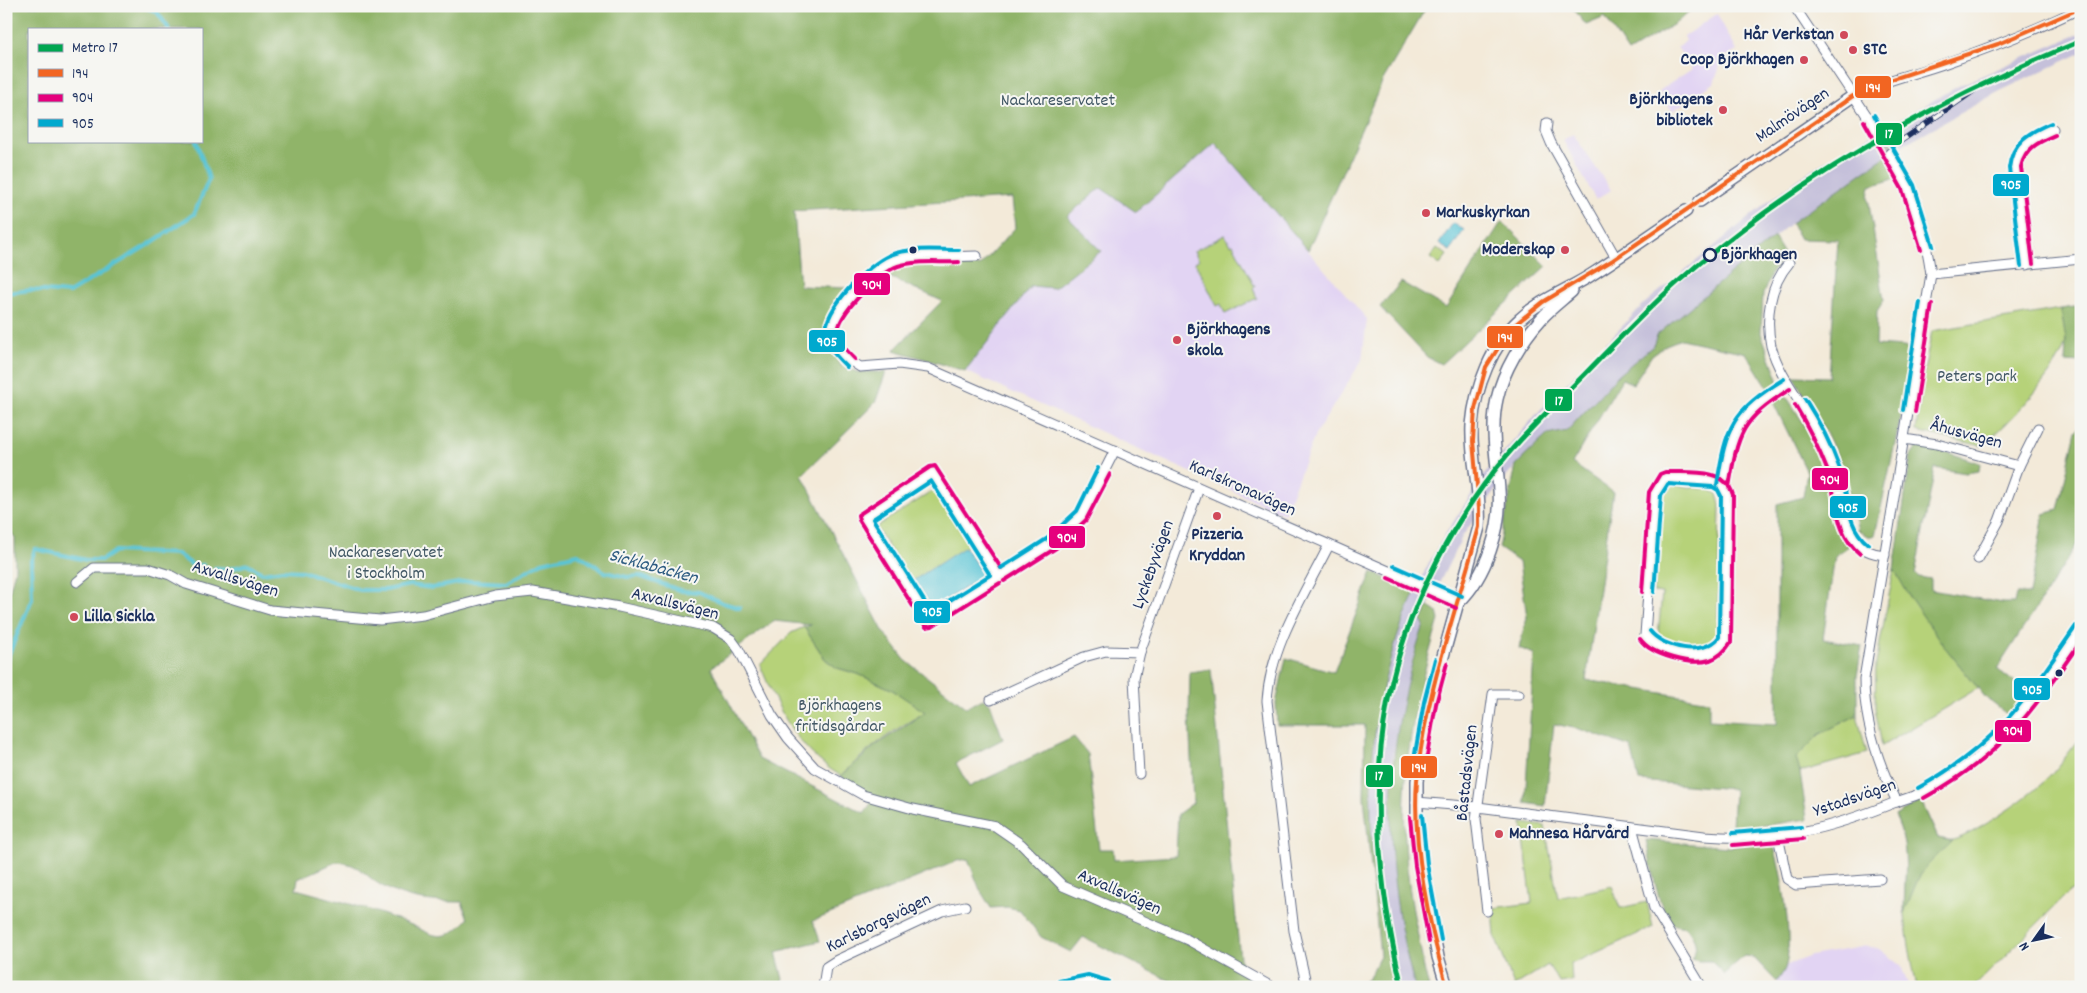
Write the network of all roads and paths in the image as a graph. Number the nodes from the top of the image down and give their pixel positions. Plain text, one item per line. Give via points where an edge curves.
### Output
1 (1794, 6) edge
2 (2081, 8) edge
3 (1853, 96) junction
4 (1547, 123) dead end
5 (2053, 129) dead end
6 (1877, 131) tunnel mouth
7 (1890, 153) tunnel mouth
8 (1700, 200) dead end
9 (1686, 211) dead end
10 (977, 256) dead end
11 (1616, 258) junction
12 (2081, 260) edge
13 (1789, 263) dead end
14 (2027, 265) junction
15 (1931, 274) junction
16 (1588, 277) junction
17 (1787, 384) junction
18 (2038, 428) dead end
19 (1904, 438) junction
20 (1115, 450) junction
21 (2019, 466) junction
22 (1723, 486) junction
23 (1199, 488) junction
24 (1329, 545) junction
25 (1885, 555) junction
26 (1978, 559) dead end
27 (999, 577) junction
28 (77, 582) dead end
29 (1459, 602) junction
30 (2081, 630) edge
31 (1140, 652) junction
32 (1520, 694) dead end
33 (991, 700) dead end
34 (1139, 774) dead end
35 (1416, 802) junction
36 (1897, 802) junction
37 (1478, 806) junction
38 (1632, 827) junction
39 (1778, 836) junction
40 (1880, 879) dead end
41 (965, 906) dead end
42 (1487, 911) dead end
43 (2081, 983) edge
44 (823, 987) edge
45 (1060, 987) edge
46 (1106, 987) edge
47 (1272, 987) edge
48 (1307, 987) edge
49 (1447, 987) edge
50 (1702, 987) edge
51 (2077, 987) edge

1 - 3 street
2 - 3 street, Malmövägen via 1946,63 1871,86
3 - 6 street
3 - 8 street, Malmövägen
4 - 11 street via 1546,131 1551,143
5 - 14 street via 2030,139 2016,156 2014,167
7 - 15 street via 1908,187 1926,238
9 - 11 street
10 - 20 street, Karlskronavägen via 904,258 886,264 839,310 832,324 832,339 839,352 860,367 899,364 928,368
11 - 16 street
12 - 14 street
13 - 17 street via 1778,276 1773,289 1769,328 1772,346
14 - 15 street
15 - 19 street
16 - 29 street via 1541,318 1508,370 1497,398 1493,426 1499,490 1496,524 1487,560 1472,590
16 - 29 street via 1519,319 1486,366 1472,424 1480,521
17 - 22 street via 1766,397 1740,423 1729,449
17 - 25 street via 1809,416 1835,473 1852,539 1861,548
18 - 21 street, Åhusvägen
19 - 21 street, Åhusvägen
19 - 25 street
20 - 23 street, Karlskronavägen
20 - 27 street via 1082,515 1052,543
21 - 26 street, Åhusvägen via 1999,521
22 - 22 street via 1715,481 1665,478 1655,493 1645,635 1658,646 1689,654 1706,654 1725,639 1727,495
23 - 24 street, Karlskronavägen
23 - 31 street, Lyckebyvägen
24 - 29 street, Karlskronavägen
24 - 48 street via 1282,641 1268,686 1267,701 1294,930
25 - 36 street via 1866,652 1864,698 1875,748
27 - 27 street via 933,472 864,517 929,621
28 - 47 street, Axvallsvägen via 94,568 148,568 186,584 270,610 380,620 423,615 495,596 533,592 712,628 731,639 772,715 815,768 863,795 995,826 1021,844 1063,886 1188,940
29 - 35 street via 1430,703
30 - 36 street, Ystadsvägen via 2017,719 1994,743 1956,774 1921,794
31 - 33 street via 1106,651 1084,657
31 - 34 street, Lyckebyvägen via 1134,678
32 - 37 street, Båstadsvägen via 1493,694
35 - 37 street, Ystadsvägen
35 - 49 street via 1421,866
36 - 39 street, Ystadsvägen via 1839,824
37 - 38 street, Ystadsvägen
37 - 42 street, Båstadsvägen via 1476,819
38 - 39 street, Ystadsvägen via 1733,839
38 - 50 street via 1654,908
39 - 40 street via 1787,879 1796,885
41 - 44 street, Karlsborgsvägen via 942,911 837,960 826,967
43 - 51 street
45 - 46 street via 1088,981

